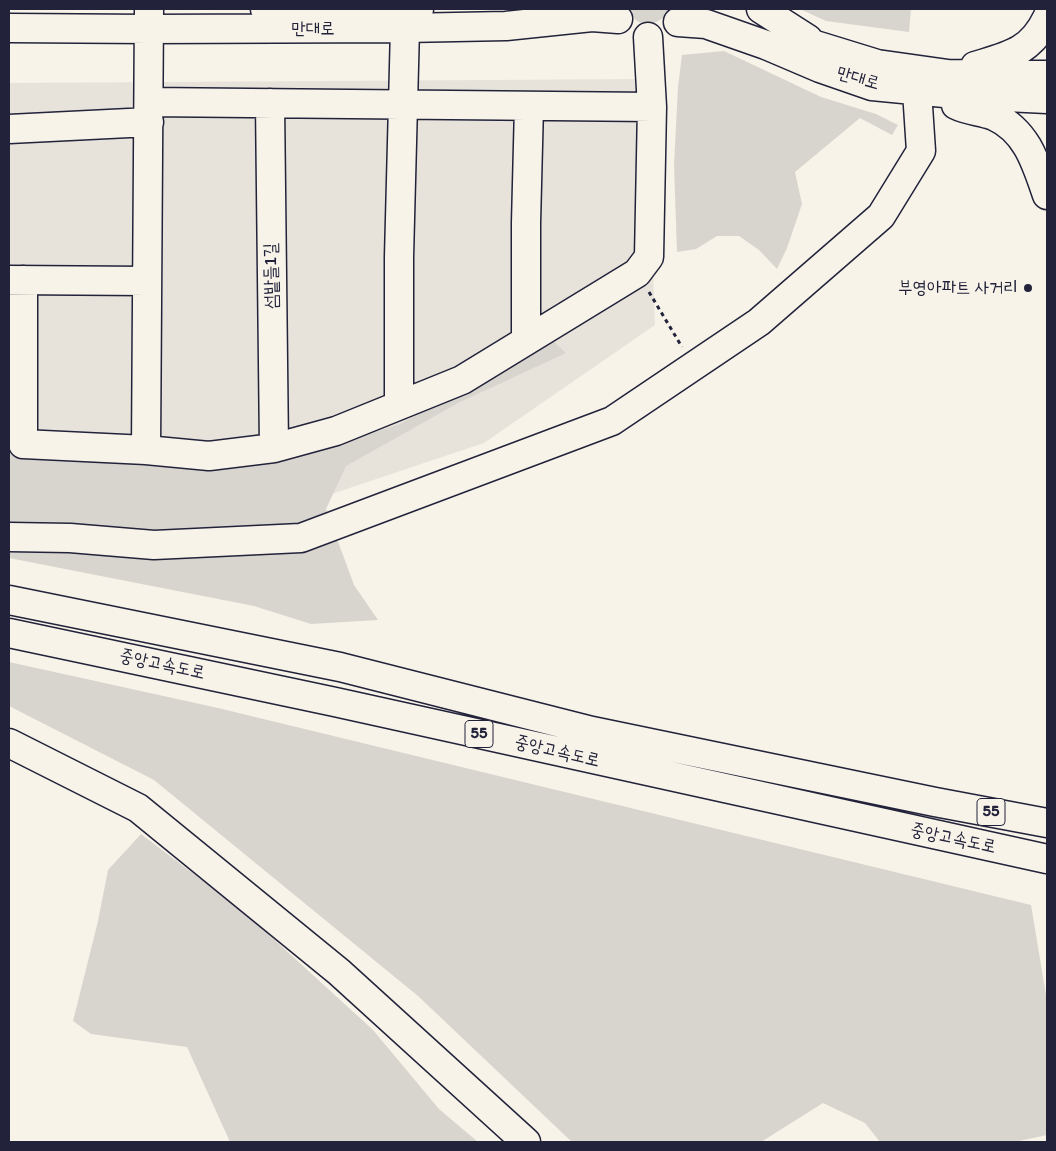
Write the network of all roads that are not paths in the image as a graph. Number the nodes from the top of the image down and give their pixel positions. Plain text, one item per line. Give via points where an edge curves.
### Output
1 (266, 9) edge
2 (450, 9) edge
3 (714, 9) edge
4 (761, 9) edge
5 (616, 14) edge
6 (681, 16) edge
7 (1047, 18) edge
8 (149, 19) edge
9 (9, 28) edge
10 (404, 28) junction
11 (648, 37) junction
12 (822, 48) junction
13 (1047, 75) edge
14 (932, 86) junction
15 (1047, 99) edge
16 (270, 103) junction
17 (403, 104) junction
18 (529, 106) junction
19 (652, 107) junction
20 (149, 112) junction
21 (9, 129) edge
22 (1047, 194) edge
23 (16, 280) edge
24 (147, 281) junction
25 (526, 340) junction
26 (399, 405) junction
27 (274, 448) junction
28 (146, 450) junction
29 (9, 537) edge
30 (9, 600) edge
31 (9, 633) edge
32 (9, 743) edge
33 (1047, 823) edge
34 (1047, 859) edge
35 (526, 1142) edge

1 - 2 main road
3 - 12 main road, 만대로
4 - 12 main road
5 - 10 main road, 만대로 via 506,26
5 - 11 main road, 만대로 via 625,28 636,35
6 - 11 main road, 만대로 via 670,30
6 - 14 main road, 만대로 via 872,86
7 - 14 main road via 1040,32 1010,56
8 - 9 main road, 만대로
8 - 10 main road, 만대로
8 - 20 main road
10 - 17 main road
11 - 19 main road
12 - 14 main road, 만대로 via 877,64
13 - 14 main road, 만대로
14 - 15 main road, 만대로
14 - 22 main road via 962,108 992,116 1020,135 1033,155
14 - 29 main road via 920,151 882,216 759,322 612,421 301,538 154,546 70,538
16 - 17 main road
16 - 20 main road
16 - 27 main road, 섬밭들1길
17 - 18 main road
17 - 26 main road
18 - 19 main road
18 - 25 main road
19 - 25 main road via 649,257 637,273
20 - 21 main road
20 - 24 main road
23 - 24 main road
23 - 28 main road via 23,444
24 - 28 main road
25 - 26 main road via 462,380
26 - 27 main road via 336,431
27 - 28 main road via 210,456
30 - 33 main road, 중앙고속도로 / 55 via 340,667 592,731
31 - 34 main road, 중앙고속도로 / 55
32 - 35 main road via 138,808 339,972

